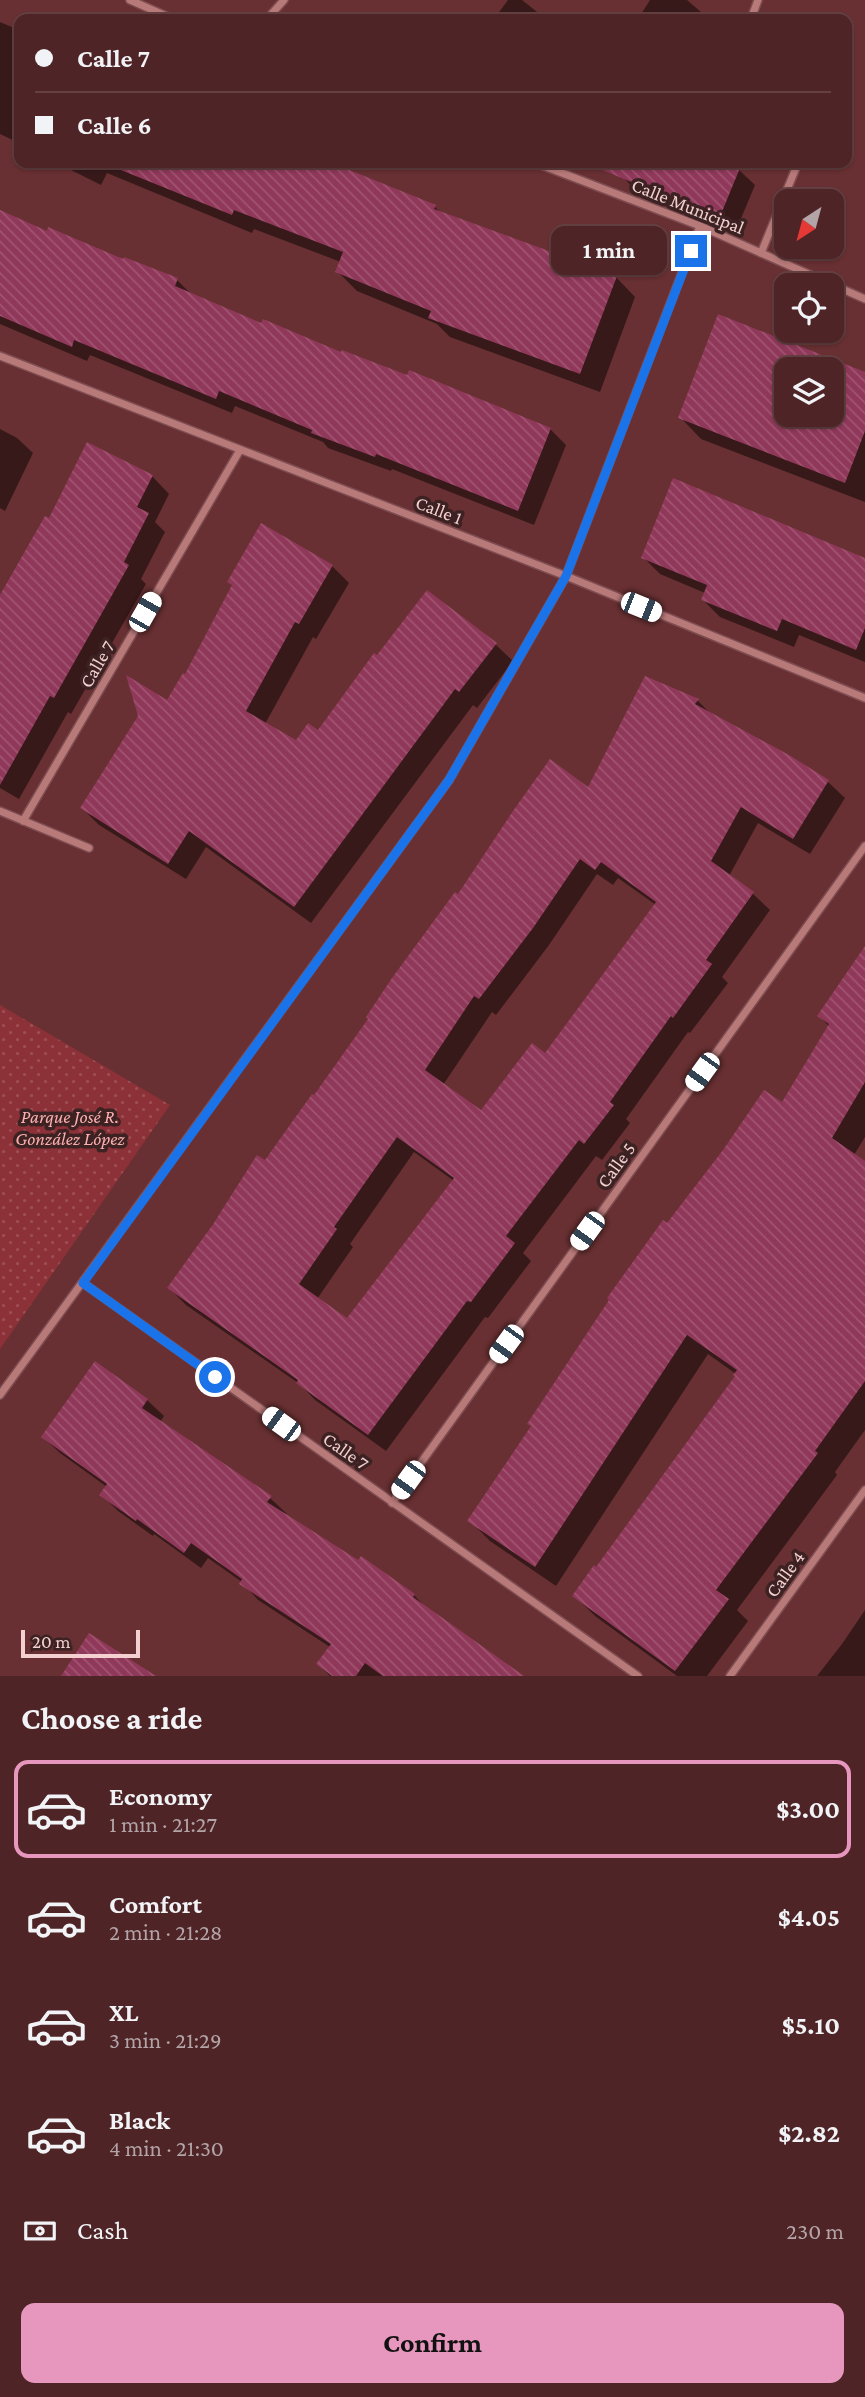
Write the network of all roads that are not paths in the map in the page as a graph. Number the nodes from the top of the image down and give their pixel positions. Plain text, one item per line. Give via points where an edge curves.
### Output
1 (130, 0) edge
2 (284, 0) edge
3 (162, 14) edge
4 (271, 14) edge
5 (549, 168) edge
6 (796, 168) edge
7 (700, 226) junction
8 (761, 253) junction
9 (865, 299) edge
10 (0, 356) edge
11 (240, 450) junction
12 (566, 576) junction
13 (865, 698) edge
14 (0, 811) edge
15 (23, 821) junction
16 (865, 846) edge
17 (89, 848) dead end
18 (83, 1283) junction
19 (0, 1395) edge
20 (865, 1490) edge
21 (392, 1503) junction
22 (638, 1676) edge
23 (730, 1676) edge

1 - 3 street
2 - 4 street
5 - 7 street, Calle Municipal
6 - 8 street
7 - 8 street, Calle Municipal
7 - 12 street
8 - 9 street, Calle Municipal
10 - 11 street, Calle 1
11 - 12 street, Calle 1
11 - 15 street, Calle 7
12 - 13 street, Calle 1
12 - 18 street via 449,780
14 - 15 street
15 - 17 street
16 - 21 street, Calle 5
18 - 19 street
18 - 21 street, Calle 7
20 - 23 street, Calle 4
21 - 22 street, Calle 7

